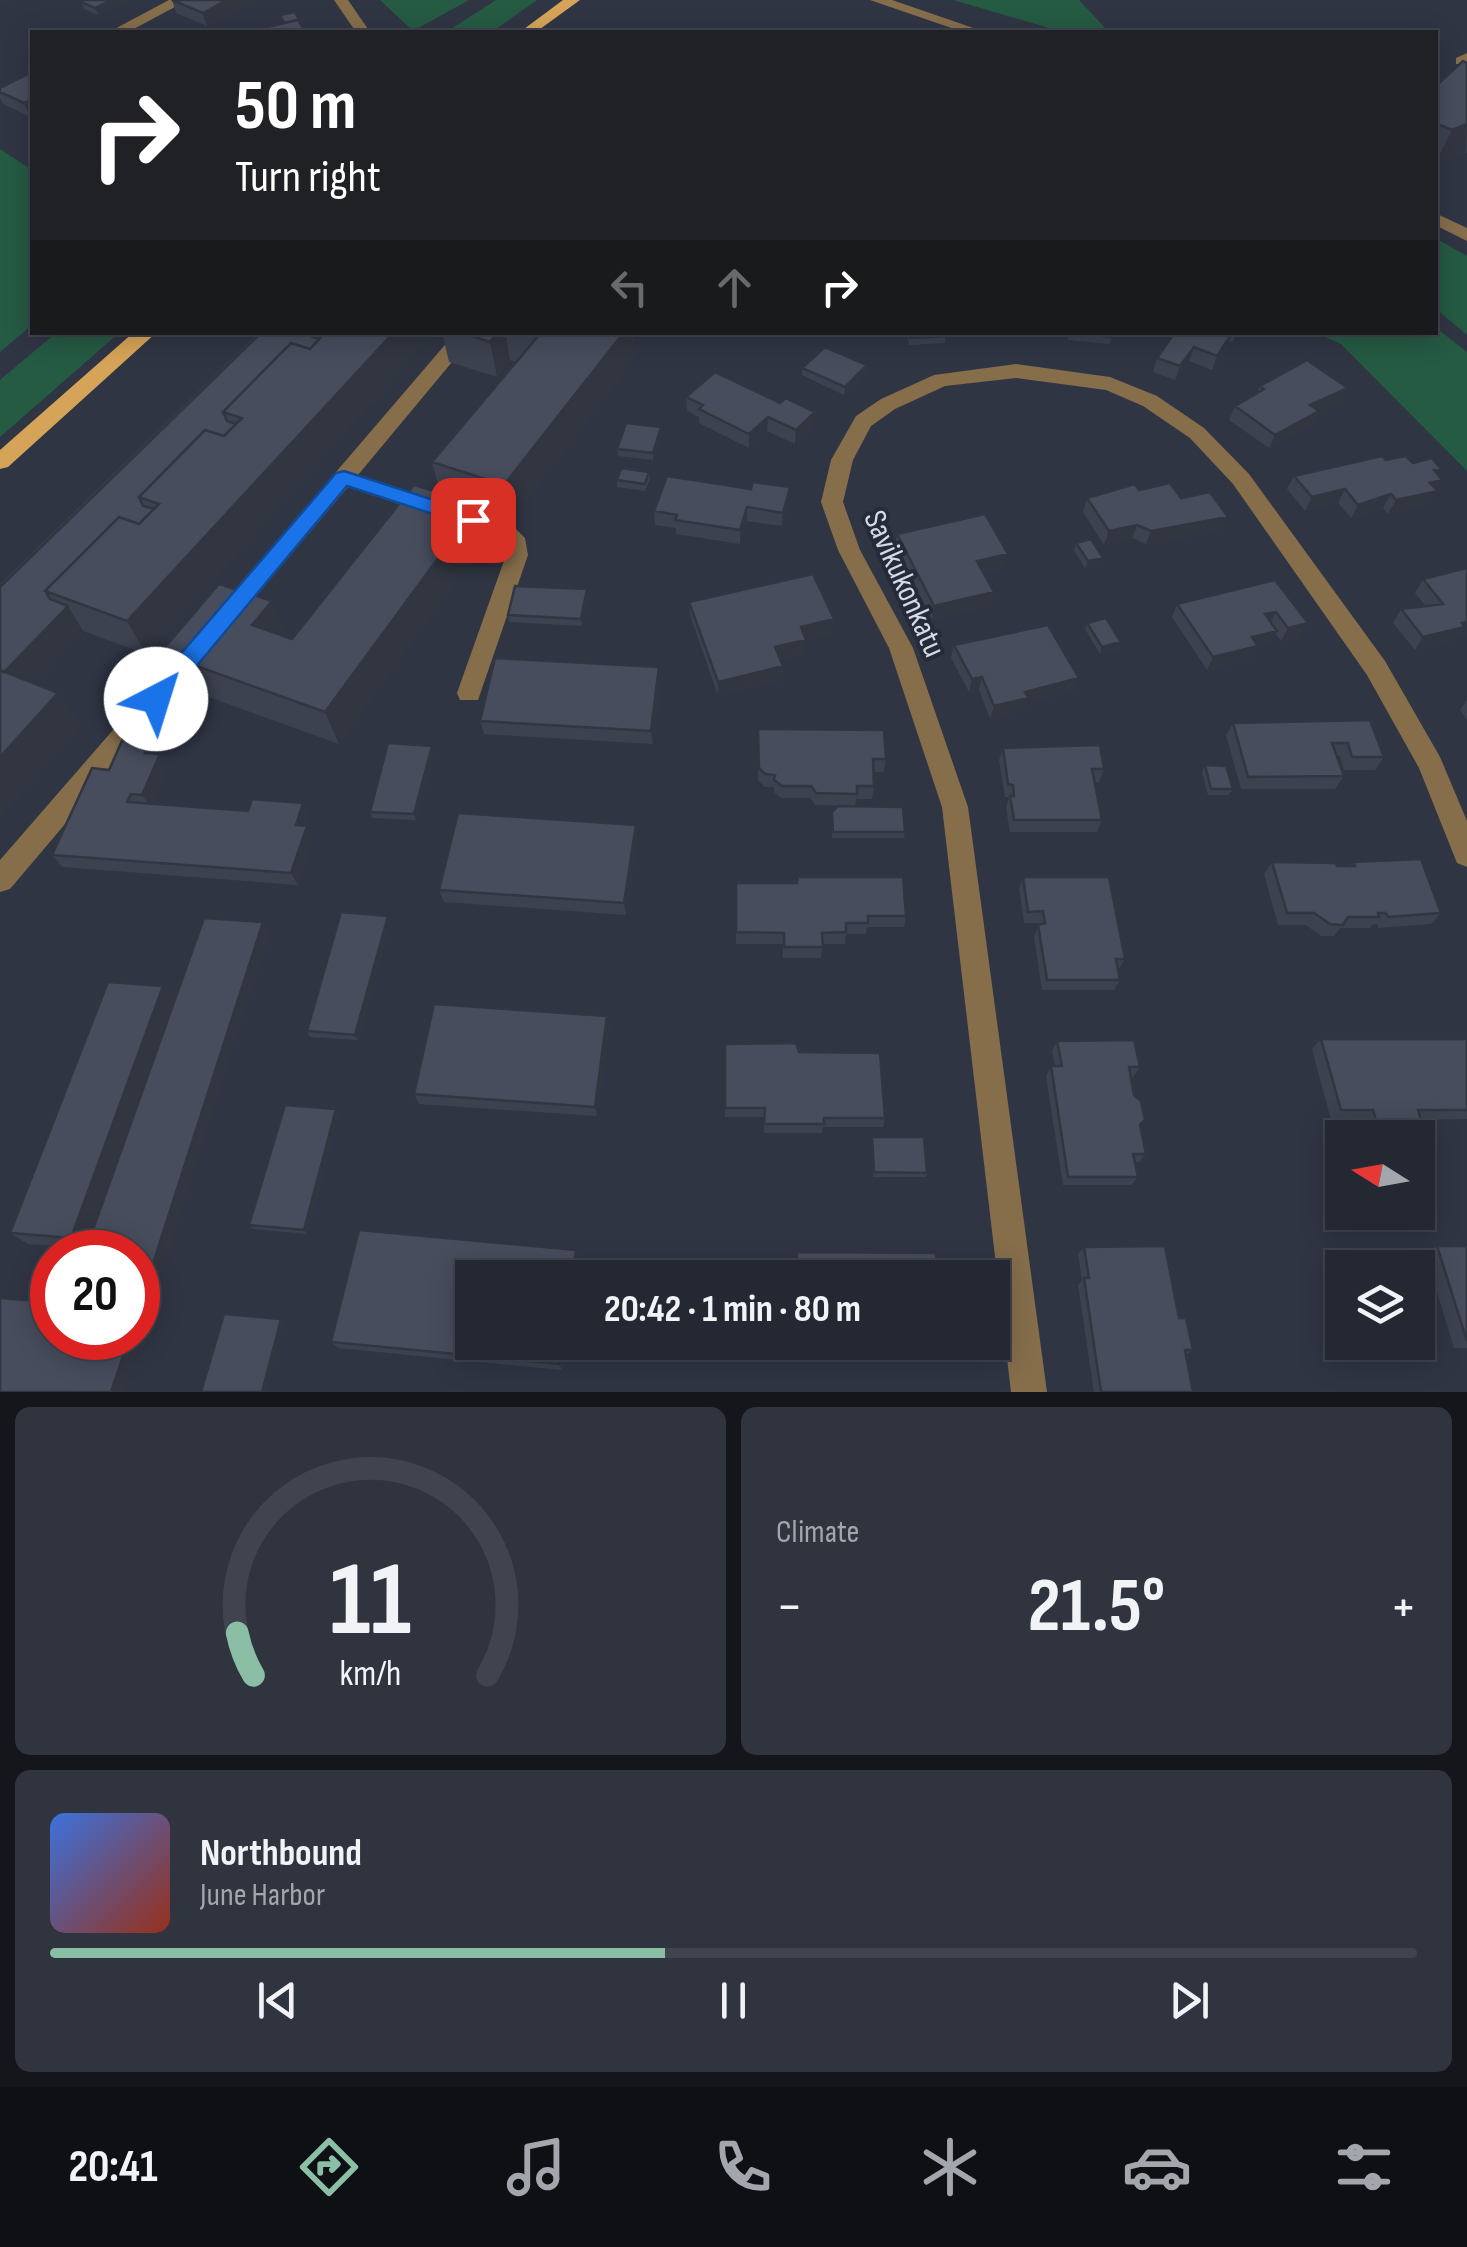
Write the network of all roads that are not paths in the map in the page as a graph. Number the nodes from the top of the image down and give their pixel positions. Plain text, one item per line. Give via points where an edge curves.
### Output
1 (181, 0) edge
2 (342, 0) edge
3 (573, 0) edge
4 (877, 0) edge
5 (121, 30) edge
6 (363, 30) edge
7 (529, 30) edge
8 (971, 30) edge
9 (1438, 220) edge
10 (1467, 235) edge
11 (143, 335) edge
12 (464, 335) edge
13 (0, 462) edge
14 (344, 478) junction
15 (468, 693) dead end
16 (1467, 856) edge
17 (0, 880) edge
18 (1029, 1392) edge

1 - 5 street
2 - 6 street
3 - 7 main road
4 - 8 street
9 - 10 street
11 - 13 main road
12 - 14 street
14 - 15 street via 514,538 517,555
14 - 17 street
16 - 18 street, Savikukonkatu via 1431,765 1376,668 1242,481 1196,433 1150,401 1110,384 1016,371 942,380 863,421 842,460 832,502 849,550 901,648 956,807

